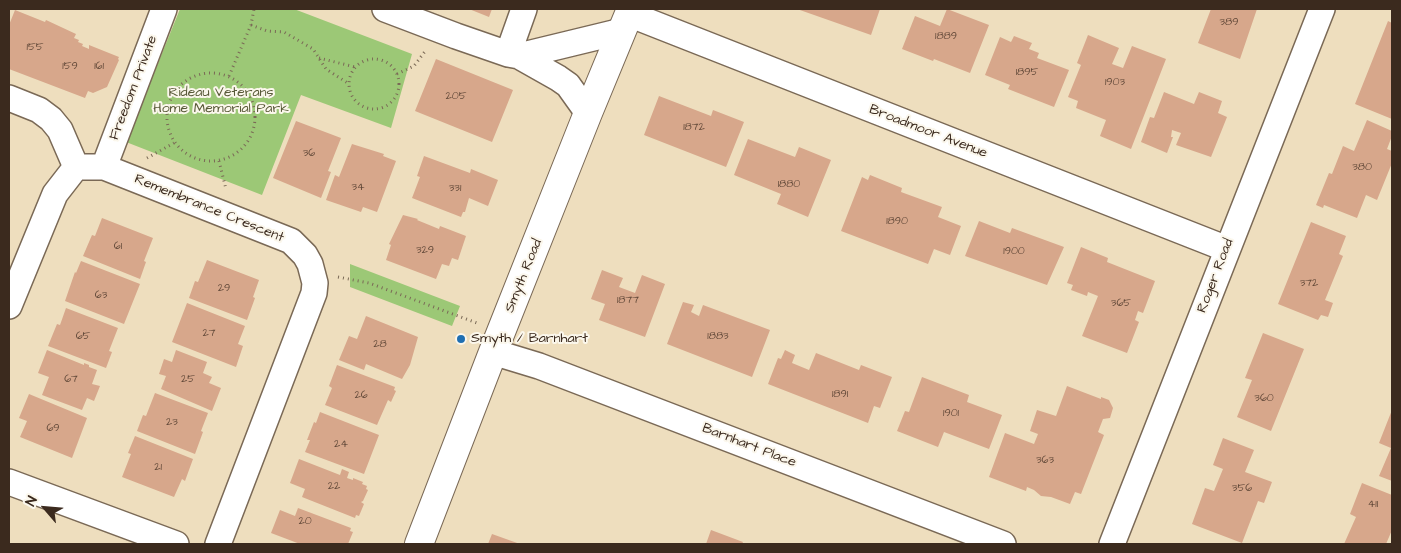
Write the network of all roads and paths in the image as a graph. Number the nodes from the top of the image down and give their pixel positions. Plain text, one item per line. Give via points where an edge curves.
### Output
1 (164, 9) edge
2 (254, 9) edge
3 (385, 9) edge
4 (524, 9) edge
5 (1322, 9) edge
6 (628, 18) edge
7 (251, 25) junction
8 (437, 28) junction
9 (513, 55) junction
10 (318, 58) junction
11 (356, 67) junction
12 (397, 74) junction
13 (229, 76) junction
14 (349, 84) junction
15 (9, 98) edge
16 (588, 113) junction
17 (76, 167) junction
18 (104, 167) junction
19 (1227, 250) junction
20 (313, 273) junction
21 (9, 306) edge
22 (497, 342) junction
23 (9, 482) edge
24 (176, 544) edge
25 (218, 544) edge
26 (419, 544) edge
27 (1003, 544) edge
28 (1112, 544) edge

1 - 18 street, Freedom Private
2 - 7 path
3 - 8 street
4 - 9 street
5 - 19 street, Roger Road
6 - 9 street
6 - 16 main road, Smyth Road
6 - 19 street, Broadmoor Avenue
7 - 10 path via 267,31 284,32 313,49
7 - 13 path
8 - 9 street
8 - 12 path via 425,53 414,66
9 - 16 street via 568,85
10 - 11 path
10 - 14 path via 326,69
11 - 12 path via 363,61 382,60
11 - 14 path via 350,75
12 - 14 path via 398,91 394,99 379,108 362,106 350,93
13 - 13 path via 204,73 192,77 182,84 168,106 169,131 183,152 194,158 206,162 231,158 249,140 254,129 254,104 240,83
15 - 17 street via 39,110 51,119 60,130
16 - 22 main road, Smyth Road
17 - 18 street, Remembrance Crescent
17 - 21 street via 55,194
18 - 20 street, Remembrance Crescent via 291,241 305,255
19 - 28 street, Roger Road
20 - 22 path via 369,282
20 - 25 street, Remembrance Crescent via 314,294
22 - 26 main road, Smyth Road
22 - 27 street, Barnhart Place via 539,366
23 - 24 street

